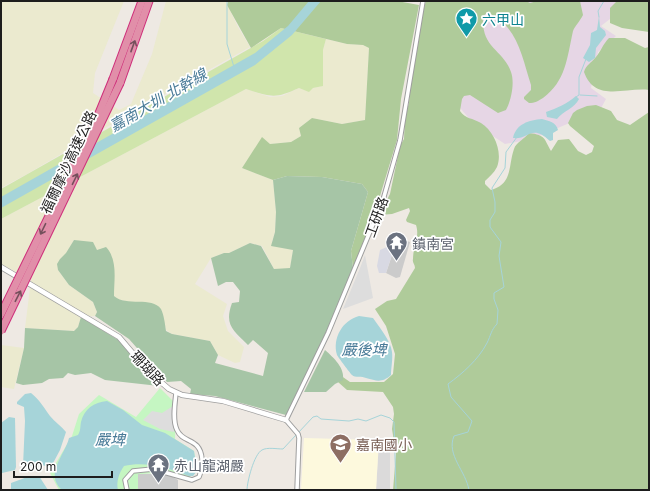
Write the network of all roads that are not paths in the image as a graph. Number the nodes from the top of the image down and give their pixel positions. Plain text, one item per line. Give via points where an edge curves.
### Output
1 (142, 1) edge
2 (150, 1) edge
3 (423, 1) edge
4 (116, 81) junction
5 (1, 267) edge
6 (1, 314) edge
7 (1, 331) edge
8 (176, 392) junction
9 (286, 420) junction
10 (127, 490) edge
11 (297, 490) edge

1 - 4 highway, 福爾摩沙高速公路
4 -> 2 highway, 福爾摩沙高速公路
3 - 9 street, 工研路 via 400,140 383,200 328,333
4 -> 6 highway, 福爾摩沙高速公路, bridge
7 -> 4 highway, 福爾摩沙高速公路, bridge
5 - 8 street, 珊瑚路 via 119,337 152,376
8 - 9 street, 珊瑚路 via 218,400
8 - 10 street via 175,426 177,432 201,449 202,469 199,477 192,480 153,469 133,471 125,480
9 - 11 street via 299,438

